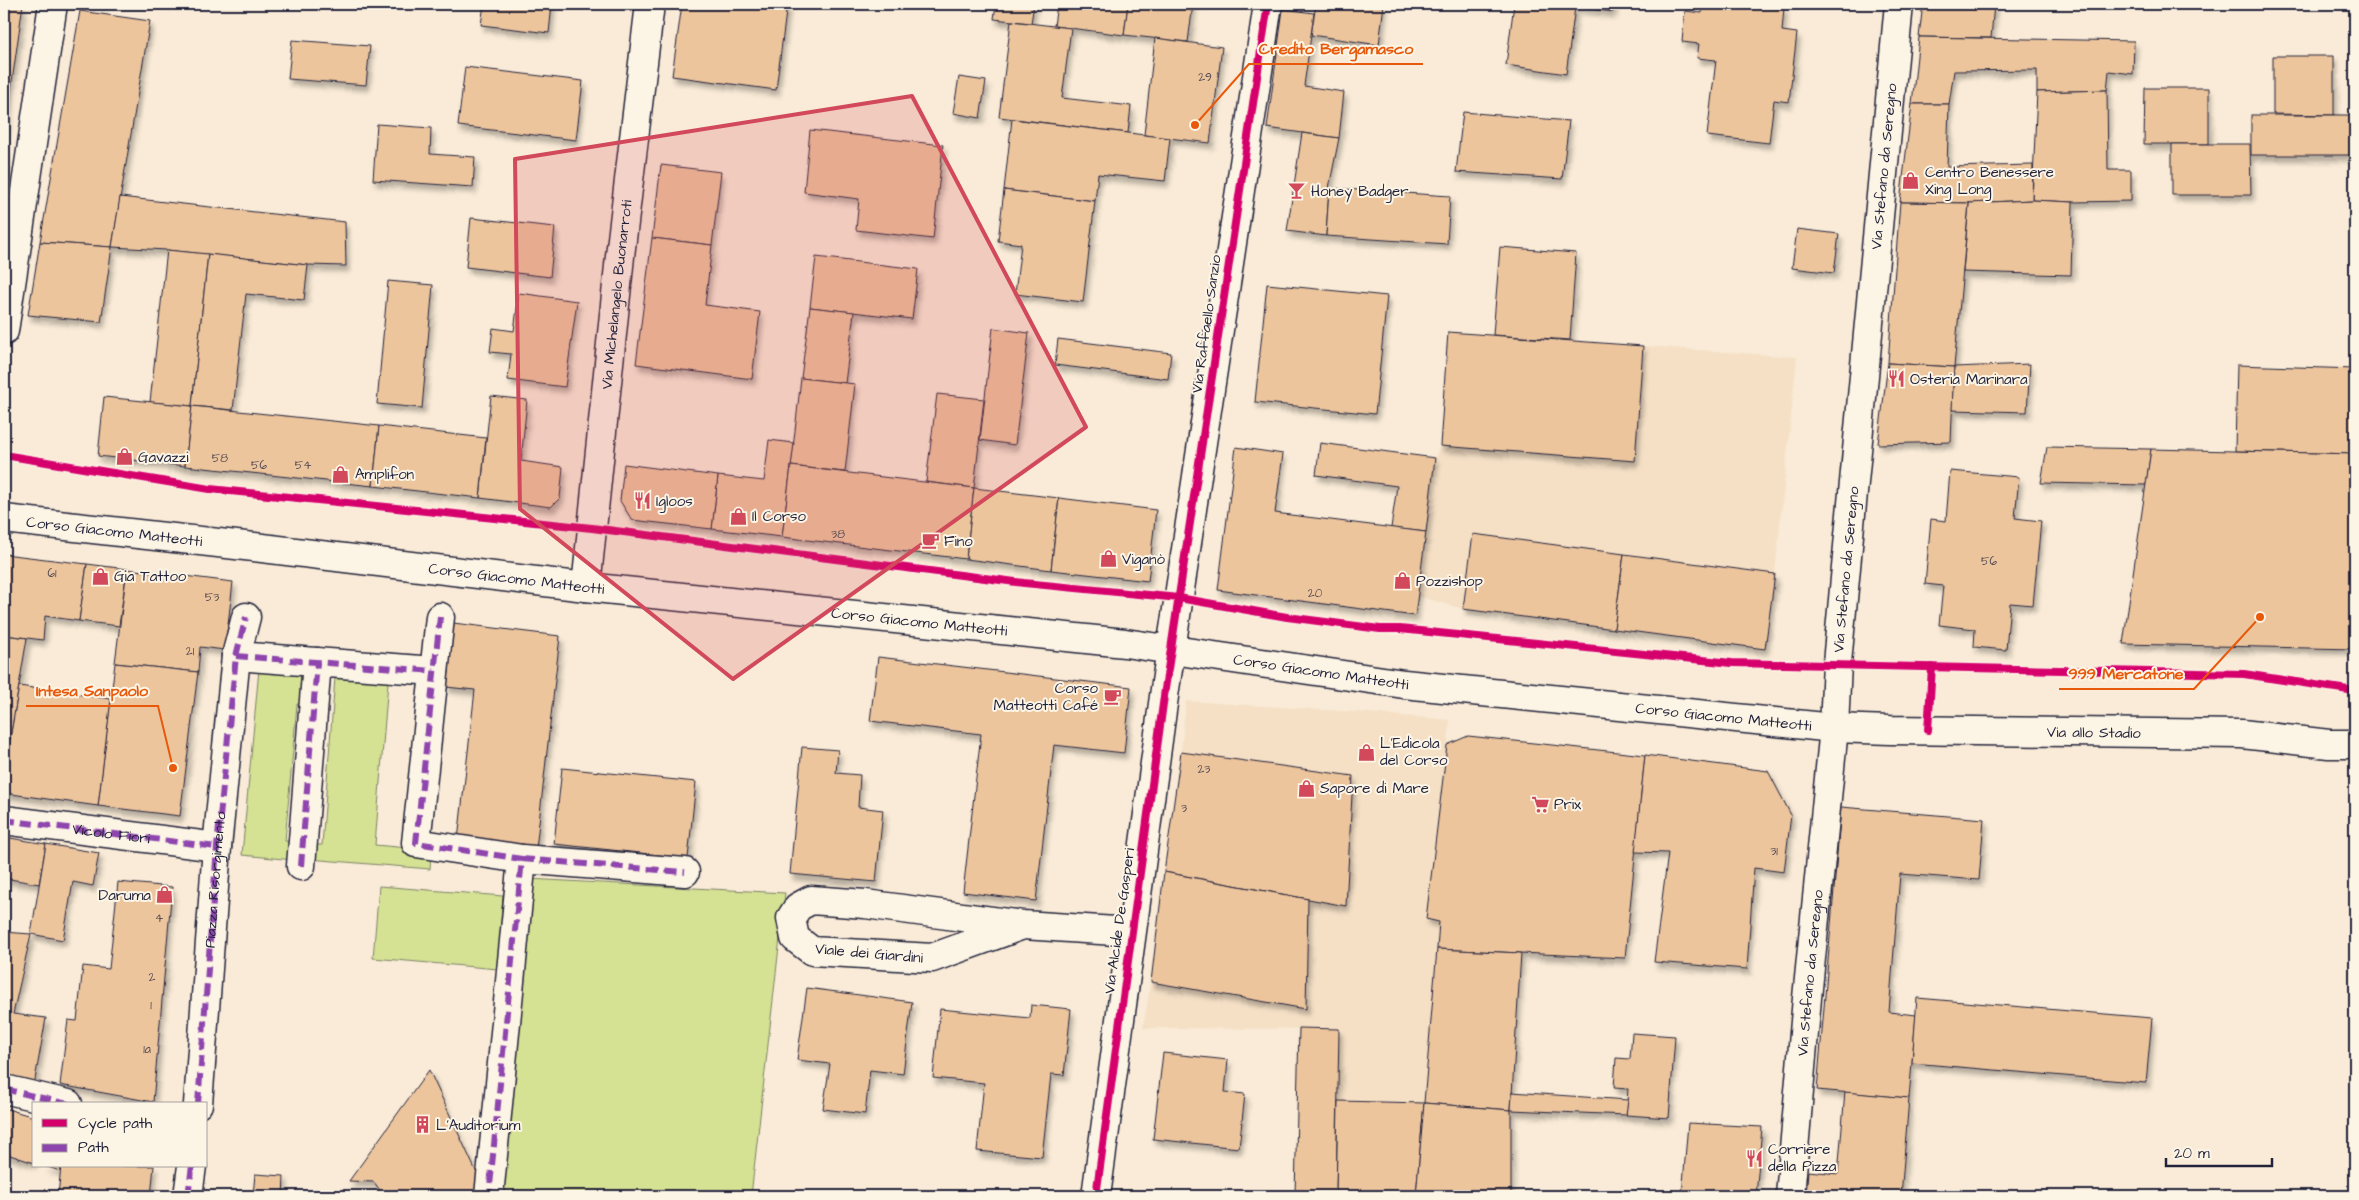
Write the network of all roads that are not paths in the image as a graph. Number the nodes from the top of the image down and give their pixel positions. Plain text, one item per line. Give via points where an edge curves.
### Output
1 (53, 4) edge
2 (650, 4) edge
3 (1268, 4) edge
4 (1899, 4) edge
5 (4, 330) edge
6 (4, 520) edge
7 (586, 588) junction
8 (246, 616) dead end
9 (440, 617) dead end
10 (1171, 649) junction
11 (236, 656) junction
12 (317, 662) junction
13 (434, 671) junction
14 (1834, 728) junction
15 (2355, 744) edge
16 (4, 820) edge
17 (217, 846) junction
18 (522, 859) junction
19 (301, 866) dead end
20 (685, 872) dead end
21 (1023, 925) junction
22 (1130, 932) junction
23 (4, 1089) edge
24 (59, 1102) edge
25 (198, 1102) edge
26 (192, 1168) edge
27 (188, 1196) edge
28 (489, 1196) edge
29 (1096, 1196) edge
30 (1790, 1196) edge

1 - 5 street
2 - 7 street, Via Michelangelo Buonarroti
3 - 10 street, Via Raffaello Sanzio
4 - 14 street, Via Stefano da Seregno via 1836,664
6 - 7 street, Corso Giacomo Matteotti
7 - 10 street, Corso Giacomo Matteotti
8 - 11 street, Piazza Risorgimento
9 - 13 street
10 - 14 street, Corso Giacomo Matteotti via 1404,684
10 - 22 street, Via Alcide De Gasperi
11 - 12 street
11 - 17 street, Piazza Risorgimento
12 - 13 street
12 - 19 street
13 - 18 street via 416,843
14 - 15 street, Via allo Stadio via 2242,734
14 - 30 street, Via Stefano da Seregno
16 - 17 street, Vicolo Fiori
17 - 25 street, Piazza Risorgimento
18 - 20 street
18 - 28 street
21 - 21 street, Viale dei Giardini via 811,900 798,907 791,918 795,938 812,951 922,958 932,958
21 - 22 street, Viale dei Giardini
22 - 29 street, Via Alcide De Gasperi
23 - 24 street
26 - 27 street

